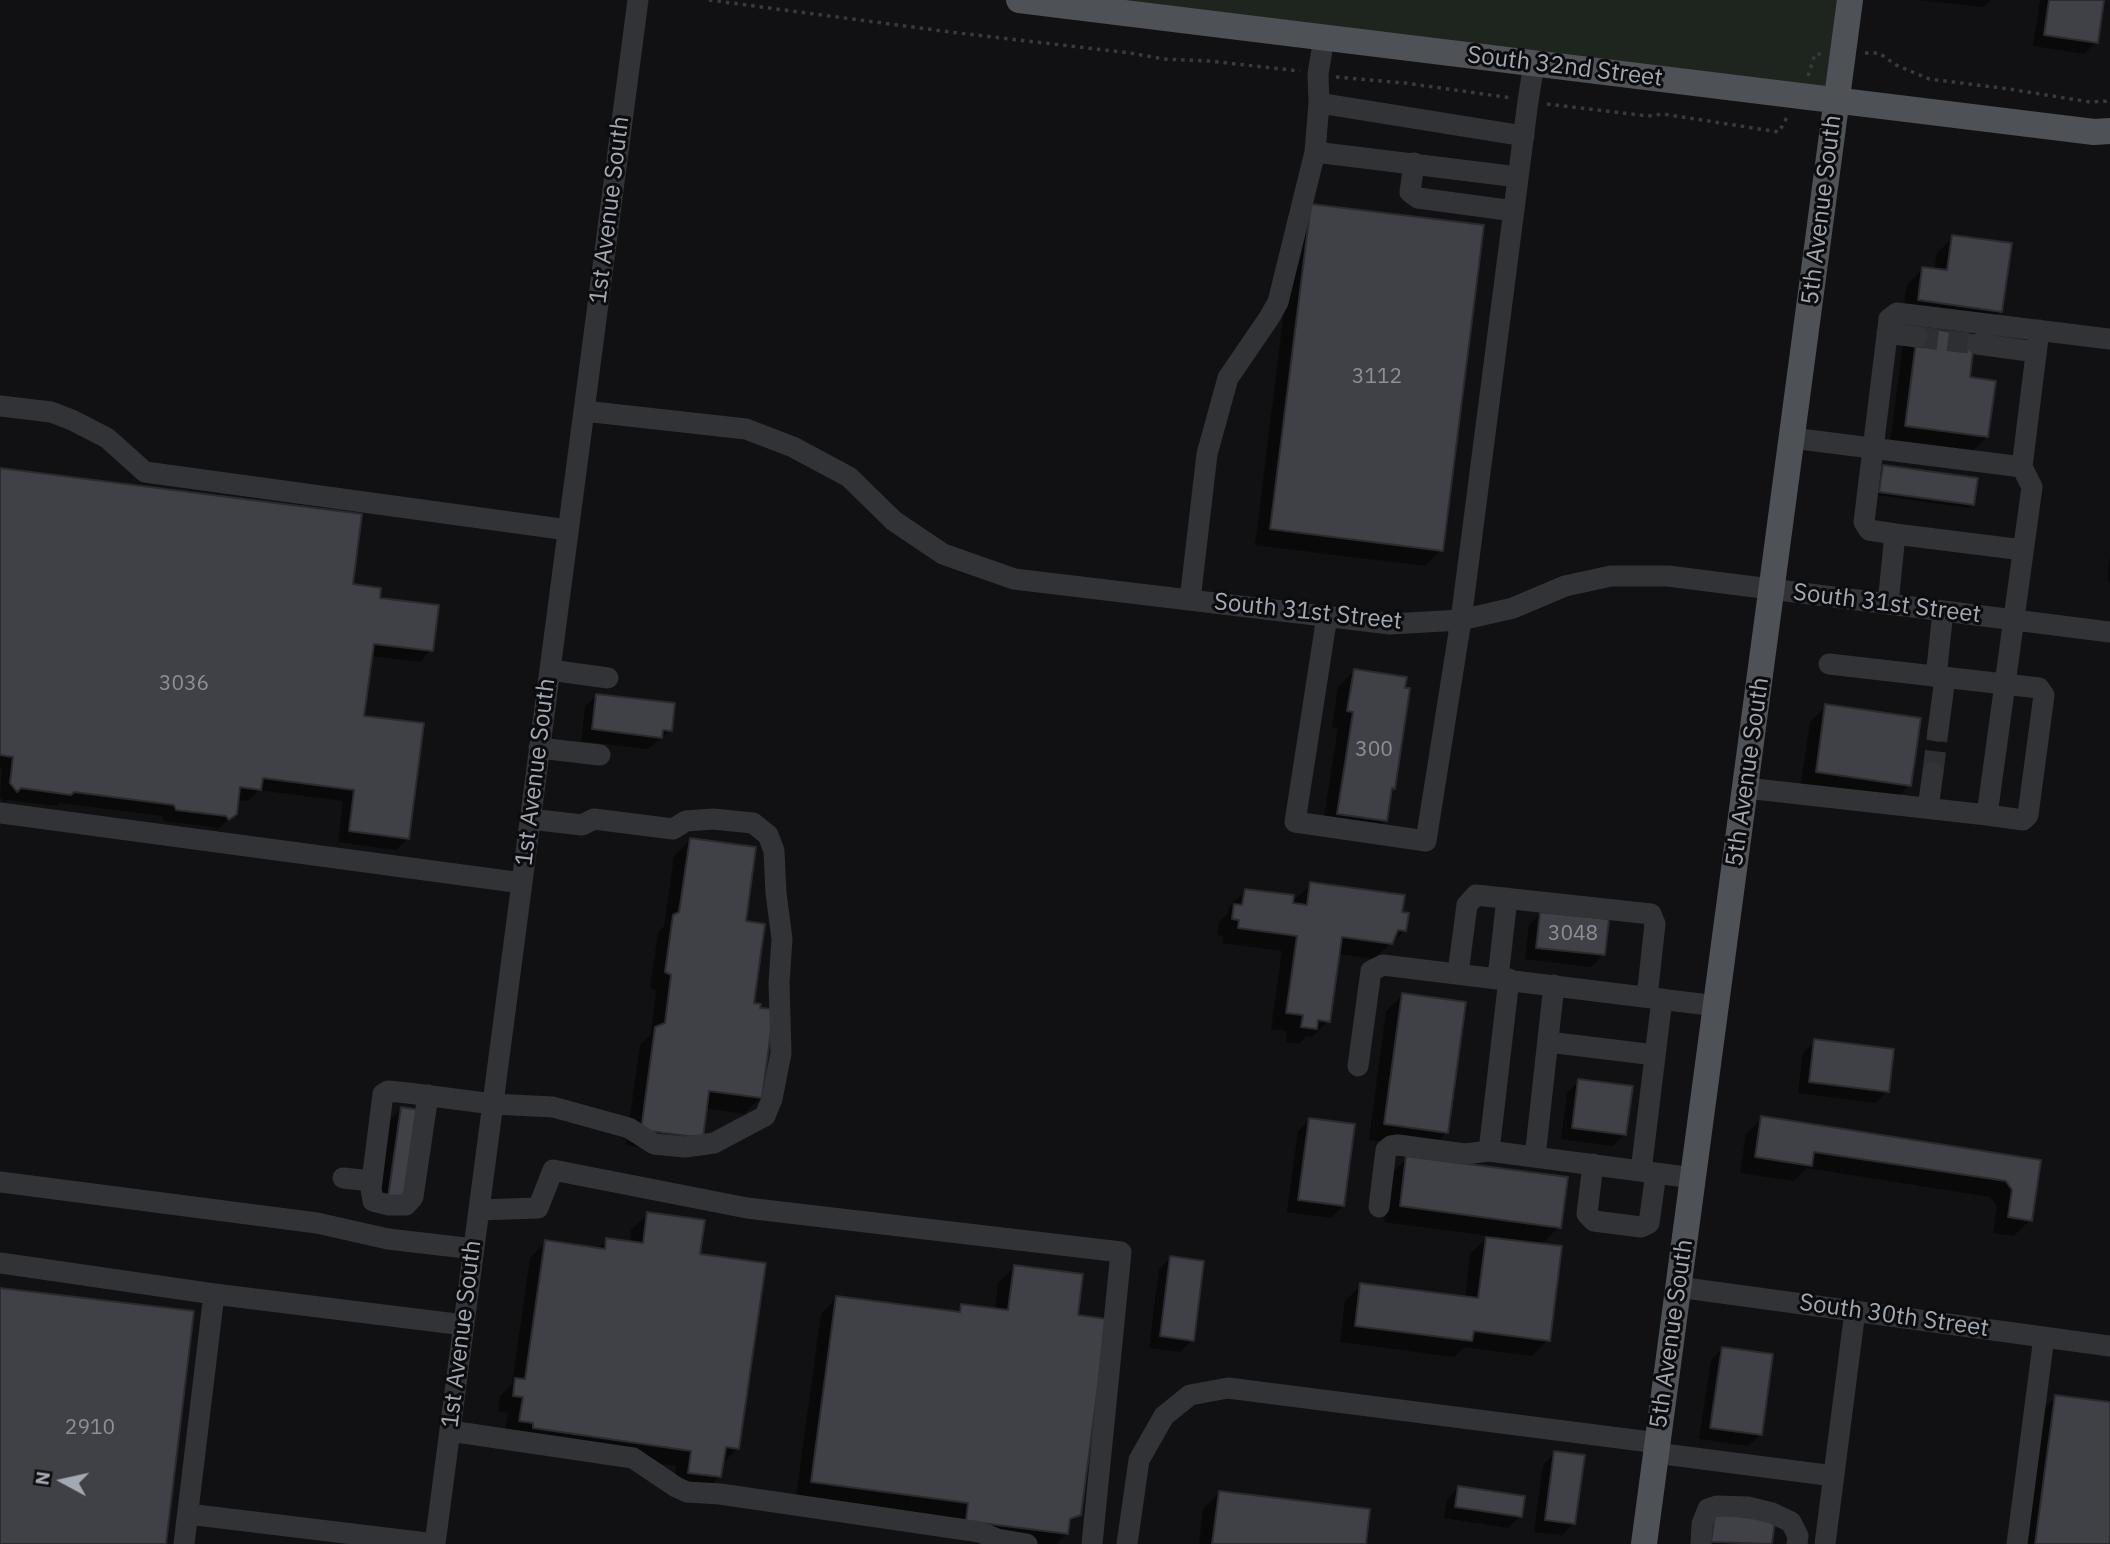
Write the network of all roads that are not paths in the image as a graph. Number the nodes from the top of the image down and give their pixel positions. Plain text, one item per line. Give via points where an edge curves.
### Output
1 (638, 0) edge
2 (1020, 0) edge
3 (1850, 0) edge
4 (1324, 38) junction
5 (1534, 64) junction
6 (1836, 101) junction
7 (1319, 103) junction
8 (2110, 131) edge
9 (1524, 136) junction
10 (1315, 152) junction
11 (1414, 163) junction
12 (1518, 177) junction
13 (1514, 211) junction
14 (2039, 330) junction
15 (1887, 333) junction
16 (1917, 337) tunnel mouth
17 (2110, 339) edge
18 (1977, 345) tunnel mouth
19 (2036, 352) junction
20 (0, 406) edge
21 (584, 411) junction
22 (1792, 438) junction
23 (1873, 448) junction
24 (2022, 467) junction
25 (568, 530) junction
26 (1895, 534) junction
27 (2023, 550) junction
28 (1773, 589) junction
29 (1190, 600) junction
30 (1888, 604) junction
31 (1944, 611) junction
32 (1326, 617) junction
33 (1461, 620) junction
34 (2014, 620) junction
35 (2110, 632) edge
36 (1829, 664) dead end
37 (550, 670) junction
38 (1940, 677) junction
39 (608, 678) dead end
40 (2004, 685) junction
41 (1938, 732) tunnel mouth
42 (540, 748) junction
43 (600, 755) dead end
44 (1933, 772) tunnel mouth
45 (1746, 788) junction
46 (1928, 808) junction
47 (0, 813) edge
48 (1987, 816) junction
49 (530, 819) junction
50 (522, 883) junction
51 (1507, 898) junction
52 (1458, 973) junction
53 (1503, 979) junction
54 (1554, 985) junction
55 (1655, 998) junction
56 (1717, 1006) junction
57 (1548, 1042) junction
58 (1655, 1055) junction
59 (1359, 1066) dead end
60 (428, 1095) junction
61 (493, 1104) junction
62 (1489, 1151) junction
63 (1535, 1157) junction
64 (1593, 1164) junction
65 (1648, 1172) junction
66 (343, 1178) dead end
67 (1693, 1178) junction
68 (372, 1181) junction
69 (0, 1182) edge
70 (389, 1206) junction
71 (1379, 1208) dead end
72 (479, 1210) junction
73 (388, 1239) junction
74 (474, 1249) junction
75 (0, 1263) edge
76 (1678, 1287) junction
77 (214, 1294) junction
78 (1855, 1311) junction
79 (464, 1325) junction
80 (2044, 1337) junction
81 (2110, 1346) edge
82 (450, 1431) junction
83 (1657, 1448) junction
84 (1834, 1476) junction
85 (188, 1514) junction
86 (184, 1544) edge
87 (435, 1544) edge
88 (1027, 1544) edge
89 (1092, 1544) edge
90 (1127, 1544) edge
91 (1644, 1544) edge
92 (1701, 1544) edge
93 (1797, 1544) edge
94 (1825, 1544) edge
95 (2017, 1544) edge

1 - 21 street, 1st Avenue South
2 - 4 main road, South 32nd Street
3 - 6 main road, 5th Avenue South
4 - 5 main road, South 32nd Street
4 - 7 street
5 - 6 main road, South 32nd Street
5 - 9 street
6 - 8 main road, South 32nd Street
6 - 22 main road, 5th Avenue South
7 - 9 street
7 - 10 street
9 - 12 street
10 - 11 street
10 - 29 street via 1278,302 1228,378 1207,454
11 - 12 street
11 - 13 street via 1410,192 1418,198
12 - 13 street
13 - 33 street
14 - 15 street via 1897,313 1889,319
14 - 17 street
14 - 19 street
15 - 16 street
15 - 23 street
18 - 19 street
19 - 24 street
20 - 25 street via 51,412 72,420 107,438 145,472
21 - 25 street, 1st Avenue South
21 - 29 street, South 31st Street via 746,429 793,447 849,477 894,521 943,554 1014,579
22 - 23 street
22 - 28 main road, 5th Avenue South
23 - 24 street
23 - 26 street via 1864,522 1869,530
24 - 27 street via 2032,487
25 - 37 street, 1st Avenue South
26 - 27 street
26 - 30 street
27 - 34 street
28 - 30 street, South 31st Street
28 - 33 street, South 31st Street via 1668,576 1611,576 1564,586 1513,608
28 - 45 main road, 5th Avenue South
29 - 32 street, South 31st Street
30 - 31 street, South 31st Street
31 - 34 street, South 31st Street
31 - 38 street
32 - 33 street, South 31st Street via 1390,624
32 - 33 street via 1295,821 1426,841
34 - 35 street, South 31st Street
34 - 40 street
36 - 38 street
37 - 39 street
37 - 42 street, 1st Avenue South
38 - 40 street
38 - 41 street
40 - 48 street
40 - 48 street via 2039,688 2044,695 2028,815 2023,820
42 - 43 street
42 - 49 street, 1st Avenue South
44 - 46 street
45 - 46 street
45 - 56 main road, 5th Avenue South
46 - 48 street
47 - 50 street
49 - 50 street, 1st Avenue South
49 - 61 street via 582,825 594,819 673,829 686,821 713,819 752,823 768,835 774,851 782,939 781,1052 765,1116 714,1143 685,1147 654,1144 629,1128 552,1107
50 - 61 street, 1st Avenue South
51 - 52 street via 1476,895 1467,905
51 - 53 street
51 - 55 street via 1651,914 1655,924
52 - 53 street
52 - 59 street via 1383,965 1371,971
53 - 54 street
53 - 62 street
54 - 55 street
54 - 57 street
55 - 56 street
55 - 58 street
56 - 67 main road, 5th Avenue South
57 - 58 street
57 - 63 street
58 - 65 street
60 - 61 street
60 - 68 street via 383,1094
60 - 70 street via 413,1197 406,1205
61 - 72 street, 1st Avenue South
62 - 63 street
62 - 71 street via 1465,1154 1391,1146 1386,1150
63 - 64 street
64 - 65 street
64 - 65 street via 1587,1214 1594,1221 1641,1227 1649,1223
65 - 67 street
66 - 68 street
67 - 76 main road, 5th Avenue South
68 - 70 street via 373,1201
69 - 73 street via 317,1223
70 - 73 street
72 - 74 street, 1st Avenue South
72 - 89 street via 538,1208 553,1170 747,1208 1121,1252
73 - 74 street
74 - 79 street, 1st Avenue South
75 - 77 street
76 - 78 street, South 30th Street
76 - 83 main road, 5th Avenue South
77 - 79 street
77 - 85 street
78 - 80 street, South 30th Street
78 - 84 street
79 - 82 street, 1st Avenue South
80 - 81 street, South 30th Street
80 - 95 street
82 - 87 street, 1st Avenue South
82 - 88 street via 633,1458 687,1492 980,1532
83 - 84 street
83 - 90 street via 1228,1388 1190,1395 1164,1416 1139,1460
83 - 91 main road, 5th Avenue South
84 - 94 street
85 - 86 street
85 - 87 street
92 - 93 street via 1708,1509 1717,1506 1748,1507 1791,1522

